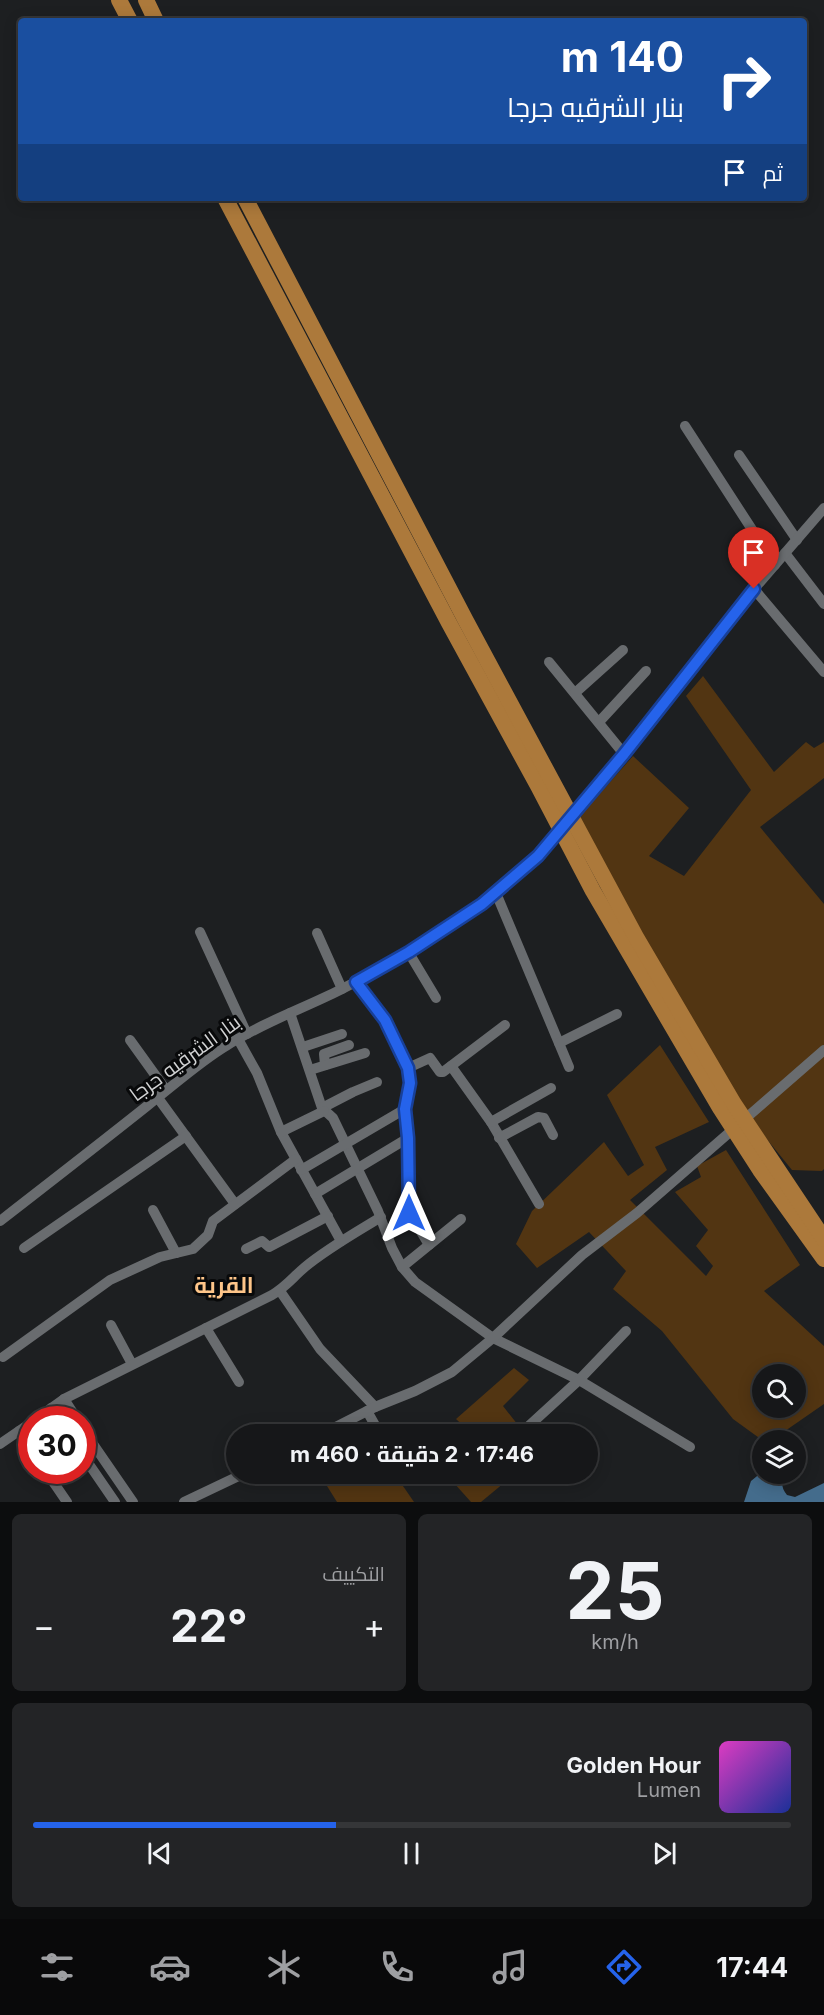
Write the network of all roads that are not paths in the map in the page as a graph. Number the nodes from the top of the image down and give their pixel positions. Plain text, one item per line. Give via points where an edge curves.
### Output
1 (119, 0) edge
2 (146, 0) edge
3 (128, 18) edge
4 (155, 18) edge
5 (227, 201) edge
6 (247, 201) edge
7 (686, 426) dead end
8 (739, 455) dead end
9 (824, 508) edge
10 (797, 540) junction
11 (785, 553) junction
12 (775, 565) junction
13 (754, 589) junction
14 (824, 604) edge
15 (623, 650) dead end
16 (549, 662) dead end
17 (646, 671) dead end
18 (824, 672) edge
19 (575, 693) junction
20 (599, 722) junction
21 (624, 754) junction
22 (545, 783) junction
23 (496, 893) junction
24 (200, 932) dead end
25 (317, 933) dead end
26 (409, 952) junction
27 (356, 982) junction
28 (342, 989) junction
29 (436, 998) dead end
30 (290, 1012) junction
31 (617, 1014) dead end
32 (505, 1025) dead end
33 (342, 1034) dead end
34 (242, 1036) junction
35 (130, 1040) dead end
36 (559, 1044) junction
37 (349, 1045) dead end
38 (303, 1047) junction
39 (824, 1050) edge
40 (365, 1053) dead end
41 (326, 1065) junction
42 (451, 1066) junction
43 (569, 1067) dead end
44 (408, 1068) junction
45 (310, 1070) junction
46 (376, 1082) dead end
47 (551, 1088) dead end
48 (162, 1094) junction
49 (323, 1109) junction
50 (405, 1109) junction
51 (491, 1122) junction
52 (281, 1132) junction
53 (553, 1135) dead end
54 (186, 1136) junction
55 (408, 1138) junction
56 (499, 1138) junction
57 (345, 1144) junction
58 (296, 1159) junction
59 (356, 1167) junction
60 (301, 1170) junction
61 (315, 1194) junction
62 (235, 1204) junction
63 (539, 1204) dead end
64 (153, 1210) dead end
65 (328, 1216) junction
66 (381, 1217) junction
67 (461, 1219) dead end
68 (0, 1221) edge
69 (824, 1239) edge
70 (341, 1241) junction
71 (429, 1245) junction
72 (24, 1248) dead end
73 (246, 1249) dead end
74 (176, 1253) junction
75 (824, 1259) edge
76 (402, 1267) junction
77 (279, 1291) junction
78 (111, 1325) dead end
79 (206, 1328) junction
80 (626, 1331) dead end
81 (493, 1338) junction
82 (3, 1357) dead end
83 (132, 1364) junction
84 (579, 1380) junction
85 (238, 1382) dead end
86 (64, 1399) junction
87 (54, 1406) edge
88 (69, 1406) edge
89 (371, 1409) junction
90 (342, 1424) edge
91 (376, 1424) edge
92 (531, 1424) edge
93 (18, 1432) edge
94 (0, 1444) edge
95 (690, 1447) dead end
96 (96, 1448) edge
97 (96, 1474) edge
98 (226, 1482) edge
99 (55, 1484) edge
100 (67, 1502) edge
101 (115, 1502) edge
102 (133, 1502) edge
103 (184, 1502) edge

1 - 3 highway
2 - 4 highway
5 - 22 highway via 449,623
6 - 22 highway
7 - 12 street
8 - 10 street
9 - 10 street, بنار الشرقيه جرجا
10 - 11 street, بنار الشرقيه جرجا
11 - 12 street, بنار الشرقيه جرجا
11 - 14 street
12 - 13 street, بنار الشرقيه جرجا
13 - 18 street
13 - 21 street, بنار الشرقيه جرجا
15 - 19 street
16 - 19 street
17 - 20 street
19 - 20 street
20 - 21 street
21 - 23 street, بنار الشرقيه جرجا via 538,856
22 - 69 highway via 734,1104
22 - 75 highway via 593,891 720,1108
23 - 26 street, بنار الشرقيه جرجا
23 - 36 street
24 - 34 street
25 - 28 street
26 - 27 street, بنار الشرقيه جرجا
26 - 29 street
27 - 28 street, بنار الشرقيه جرجا
27 - 44 street via 385,1020
28 - 30 street, بنار الشرقيه جرجا
30 - 34 street, بنار الشرقيه جرجا
30 - 38 street
31 - 36 street
32 - 42 street
33 - 38 street
34 - 48 street, بنار الشرقيه جرجا
34 - 52 street
35 - 48 street
36 - 43 street
37 - 41 street via 324,1054
38 - 45 street
39 - 81 street via 582,1255
40 - 41 street
41 - 45 street
42 - 44 street via 440,1072 430,1058
42 - 51 street
44 - 50 street via 410,1083
45 - 49 street
46 - 49 street
47 - 51 street
48 - 54 street
48 - 68 street, بنار الشرقيه جرجا
49 - 52 street
49 - 57 street via 333,1118
50 - 55 street
50 - 57 street
51 - 56 street
52 - 58 street
53 - 56 street via 544,1118 538,1117
54 - 62 street
54 - 72 street
55 - 59 street
55 - 71 street via 408,1210
56 - 63 street
57 - 59 street
57 - 60 street
58 - 60 street
58 - 62 street
59 - 61 street
59 - 66 street
60 - 61 street
61 - 65 street
62 - 74 street via 213,1221 194,1249
64 - 74 street
65 - 70 street
65 - 73 street via 269,1247 262,1241
66 - 70 street
66 - 76 street
67 - 71 street
70 - 77 street
71 - 76 street
74 - 82 street via 110,1280
76 - 81 street via 434,1297
77 - 79 street
77 - 89 street via 320,1349
78 - 83 street
79 - 83 street
79 - 85 street
80 - 84 street
81 - 84 street
81 - 89 street via 452,1372
83 - 86 street
84 - 92 street
84 - 95 street
86 - 87 street
86 - 88 street
89 - 90 street
89 - 91 street
93 - 94 street
96 - 102 street
97 - 101 street
98 - 103 street
99 - 100 street

